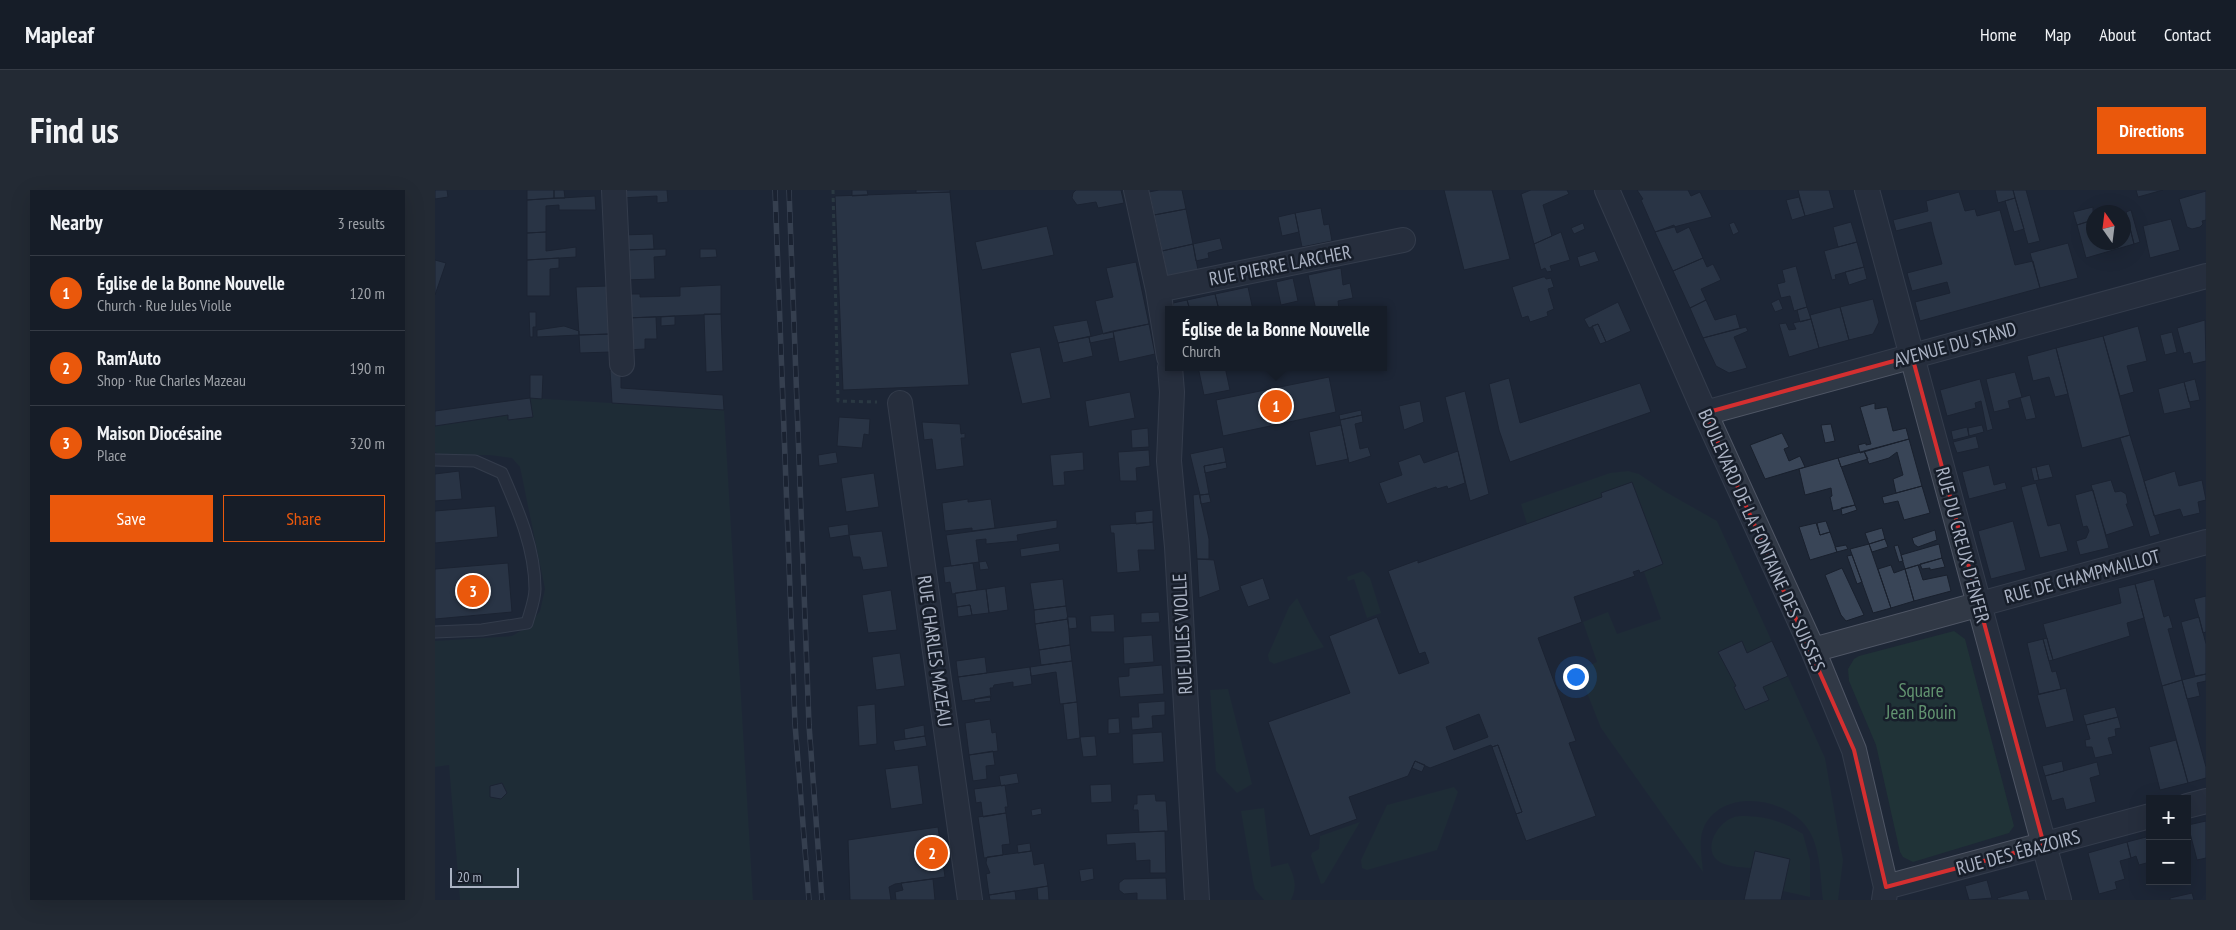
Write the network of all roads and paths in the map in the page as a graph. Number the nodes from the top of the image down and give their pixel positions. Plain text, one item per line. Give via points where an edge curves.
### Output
1 (614, 190) edge
2 (833, 190) edge
3 (1136, 190) edge
4 (1607, 190) edge
5 (1867, 190) edge
6 (1403, 240) dead end
7 (2206, 276) edge
8 (1158, 290) junction
9 (1165, 333) edge
10 (1912, 356) junction
11 (622, 364) dead end
12 (1169, 371) edge
13 (900, 403) joint
14 (1705, 413) junction
15 (435, 460) edge
16 (2206, 542) edge
17 (1979, 604) junction
18 (435, 632) edge
19 (1813, 650) junction
20 (2206, 801) edge
21 (2191, 805) edge
22 (2146, 817) edge
23 (2044, 845) junction
24 (1885, 893) edge
25 (970, 900) edge
26 (1197, 900) edge
27 (2059, 900) edge

1 - 11 street
2 - 13 path via 838,401
3 - 8 street
4 - 14 street, BOULEVARD DE LA FONTAINE DES SUISSES
5 - 10 street, RUE DU CREUX D'ENFER
6 - 8 street, RUE PIERRE LARCHER
7 - 10 street, AVENUE DU STAND
8 - 9 street
10 - 14 street, AVENUE DU STAND
10 - 17 street, RUE DU CREUX D'ENFER
12 - 26 street, RUE JULES VIOLLE via 1169,461
13 - 25 street, RUE CHARLES MAZEAU
14 - 19 street, BOULEVARD DE LA FONTAINE DES SUISSES
15 - 18 lane via 475,461 502,473 520,514 533,558 535,590 527,623 482,630
16 - 17 street, RUE DE CHAMPMAILLOT
17 - 19 street, RUE DE CHAMPMAILLOT
17 - 23 street, RUE DU CREUX D'ENFER
19 - 24 street, BOULEVARD DE LA FONTAINE DES SUISSES via 1854,750
20 - 21 street
22 - 23 street, RUE DES ÉBAZOIRS
23 - 24 street, RUE DES ÉBAZOIRS
23 - 27 street, RUE DU CREUX D'ENFER

